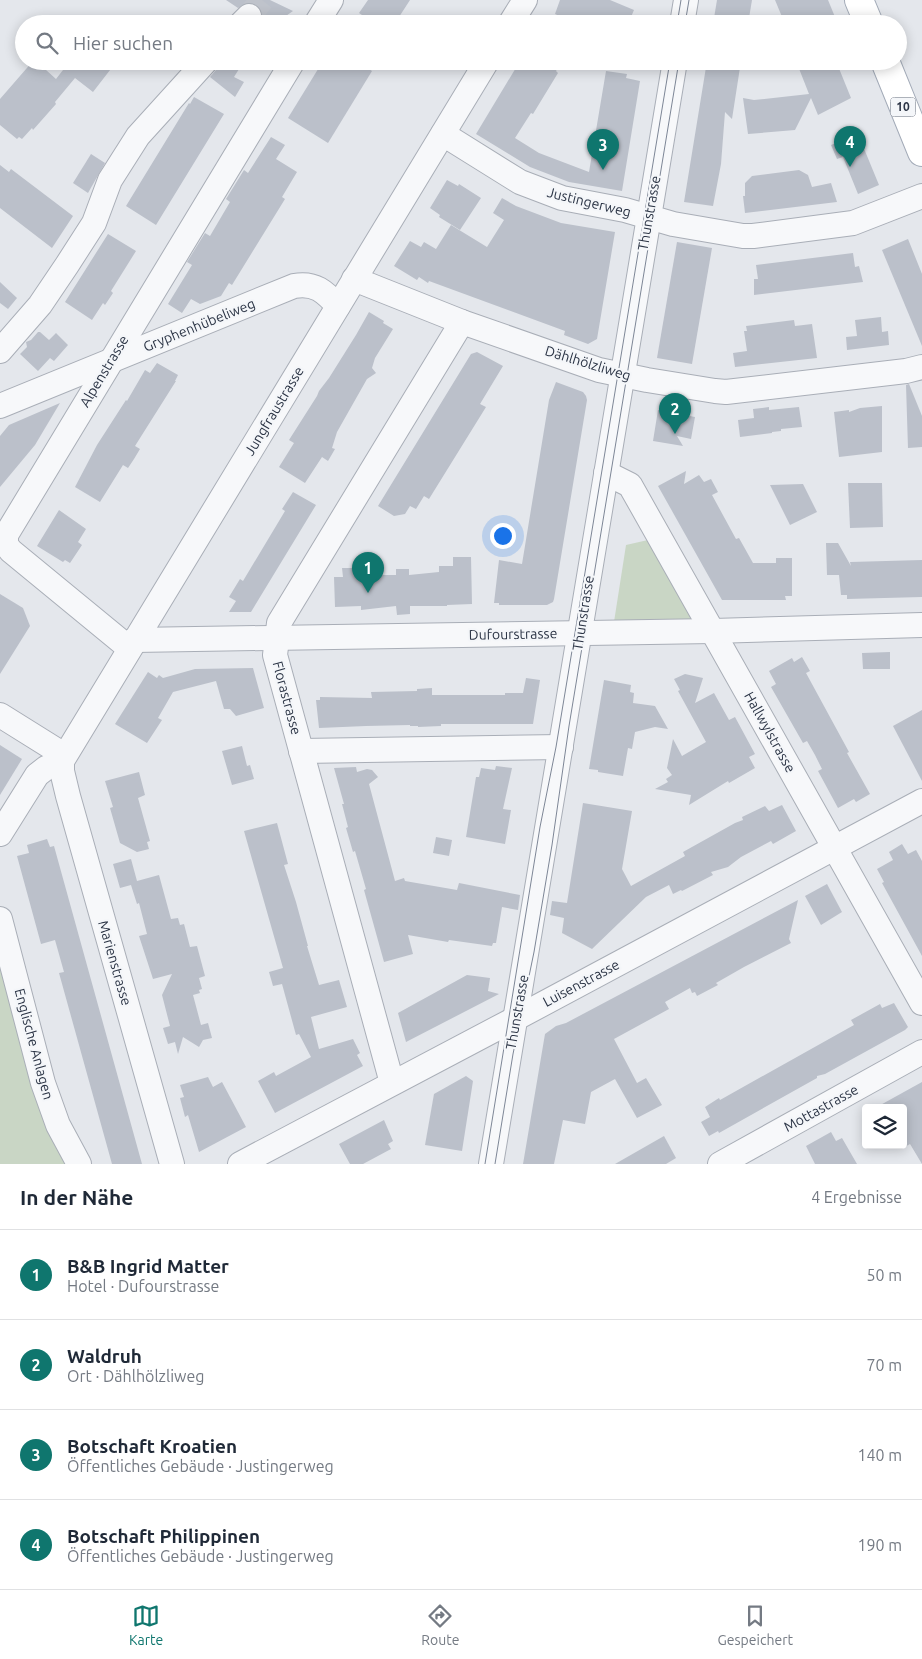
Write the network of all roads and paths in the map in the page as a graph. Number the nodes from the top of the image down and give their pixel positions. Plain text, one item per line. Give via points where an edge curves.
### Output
1 (525, 0) edge
2 (686, 0) edge
3 (860, 0) edge
4 (516, 15) edge
5 (684, 15) edge
6 (866, 15) edge
7 (198, 70) edge
8 (288, 70) edge
9 (481, 70) edge
10 (674, 70) edge
11 (888, 70) edge
12 (442, 134) junction
13 (922, 152) edge
14 (922, 196) edge
15 (649, 217) junction
16 (354, 279) junction
17 (338, 306) junction
18 (462, 322) junction
19 (0, 351) edge
20 (110, 362) junction
21 (922, 367) edge
22 (623, 375) junction
23 (0, 406) edge
24 (606, 473) junction
25 (922, 625) edge
26 (713, 631) junction
27 (580, 633) junction
28 (276, 638) junction
29 (132, 644) junction
30 (0, 715) edge
31 (561, 747) junction
32 (301, 751) junction
33 (63, 758) junction
34 (922, 801) edge
35 (0, 834) edge
36 (834, 848) junction
37 (0, 919) edge
38 (922, 1003) edge
39 (516, 1018) junction
40 (922, 1052) edge
41 (392, 1083) junction
42 (79, 1164) edge
43 (172, 1164) edge
44 (240, 1164) edge
45 (492, 1164) edge
46 (720, 1164) edge

1 - 4 street
2 - 5 street
3 - 6 main road
7 - 19 street via 138,136 110,180 94,223 40,305
8 - 20 street, Alpenstrasse
9 - 12 street, Jungfraustrasse
10 - 15 street, Thunstrasse
11 - 13 main road, 10
12 - 15 street, Justingerweg via 524,184 562,198
12 - 16 street, Jungfraustrasse
14 - 15 street, Justingerweg via 853,224 753,236 673,224
15 - 22 street, Thunstrasse
16 - 17 street, Jungfraustrasse
16 - 18 street, Dählhölzliweg
17 - 20 street, Gryphenhübeliweg via 318,288 294,286
17 - 29 street, Jungfraustrasse
18 - 22 street, Dählhölzliweg via 599,370
18 - 28 street, Florastrasse via 279,623
20 - 23 street, Gryphenhübeliweg
20 - 29 street, Alpenstrasse via 5,538 11,551
21 - 22 street, Dählhölzliweg via 720,392
22 - 24 street, Thunstrasse
24 - 26 street, Hallwylstrasse via 630,485
24 - 27 street, Thunstrasse
25 - 26 street, Dufourstrasse
26 - 27 street, Dufourstrasse
26 - 36 street, Hallwylstrasse
27 - 28 street, Dufourstrasse
27 - 31 street, Thunstrasse
28 - 29 street, Dufourstrasse
28 - 32 street, Florastrasse via 275,655
29 - 33 street, Jungfraustrasse
30 - 33 street
31 - 32 street
31 - 39 street, Thunstrasse
32 - 41 street, Florastrasse
33 - 35 street via 37,775
33 - 43 street, Marienstrasse via 62,770 68,796
34 - 36 street, Luisenstrasse
36 - 38 street, Hallwylstrasse
36 - 39 street, Luisenstrasse
37 - 42 street, Englische Anlagen via 43,1083 58,1125
39 - 41 street, Luisenstrasse
39 - 45 street, Thunstrasse
40 - 46 street, Mottastrasse
41 - 44 street, Luisenstrasse

